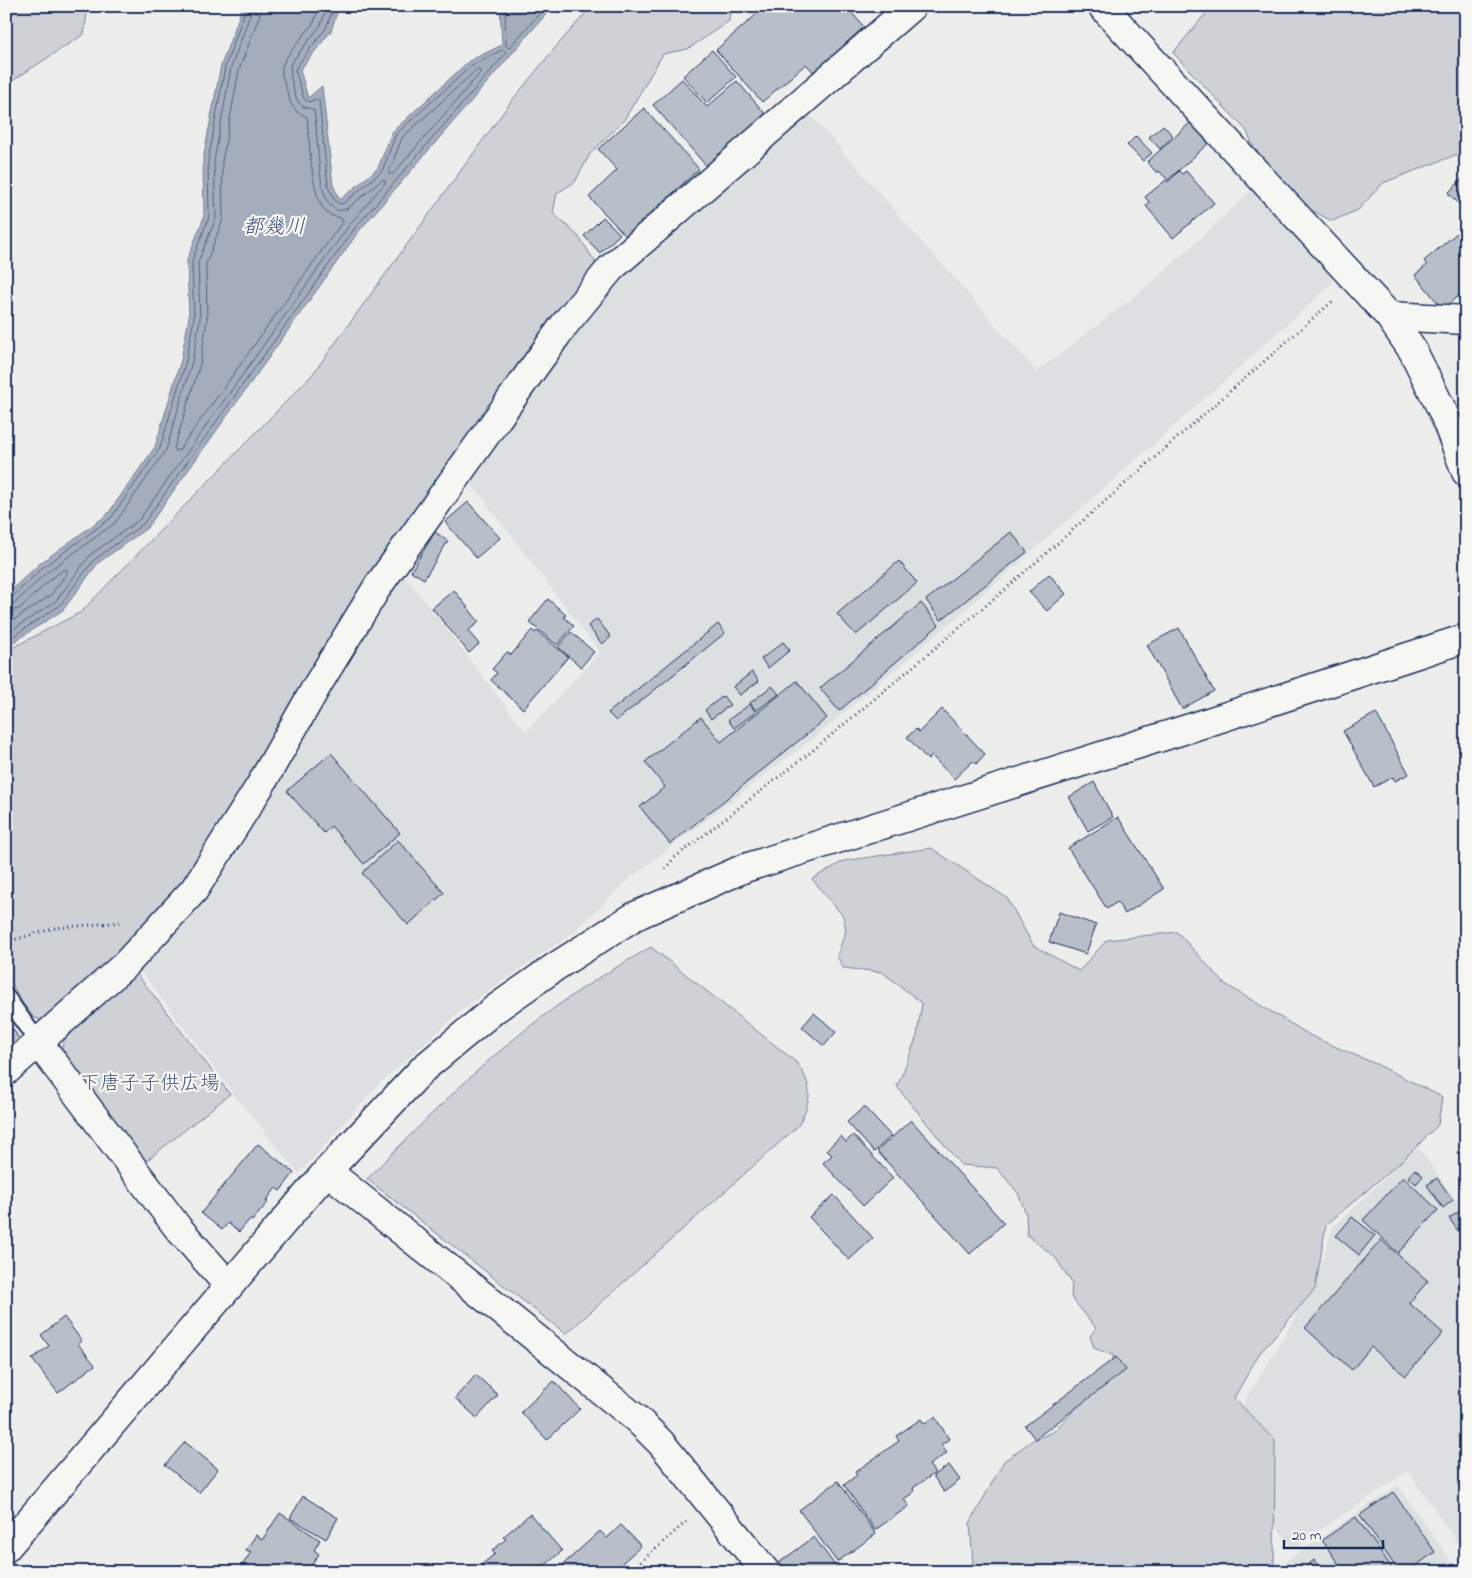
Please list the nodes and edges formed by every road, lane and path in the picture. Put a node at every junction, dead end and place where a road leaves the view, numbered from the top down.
1 (912, 6) edge
2 (1102, 6) edge
3 (1356, 281) junction
4 (1389, 316) junction
5 (1466, 320) edge
6 (1466, 472) edge
7 (1466, 638) edge
8 (662, 872) dead end
9 (160, 927) junction
10 (6, 942) edge
11 (6, 997) edge
12 (38, 1042) junction
13 (6, 1071) edge
14 (327, 1171) junction
15 (229, 1286) junction
16 (708, 1502) junction
17 (6, 1548) edge
18 (629, 1572) edge
19 (766, 1572) edge

1 - 9 street
2 - 3 street
3 - 4 street
3 - 8 path
4 - 5 street
4 - 6 street
7 - 14 street
9 - 10 path
9 - 12 street
11 - 12 lane
12 - 13 street
12 - 15 street
14 - 15 street
14 - 16 street
15 - 17 street
16 - 18 path
16 - 19 street

